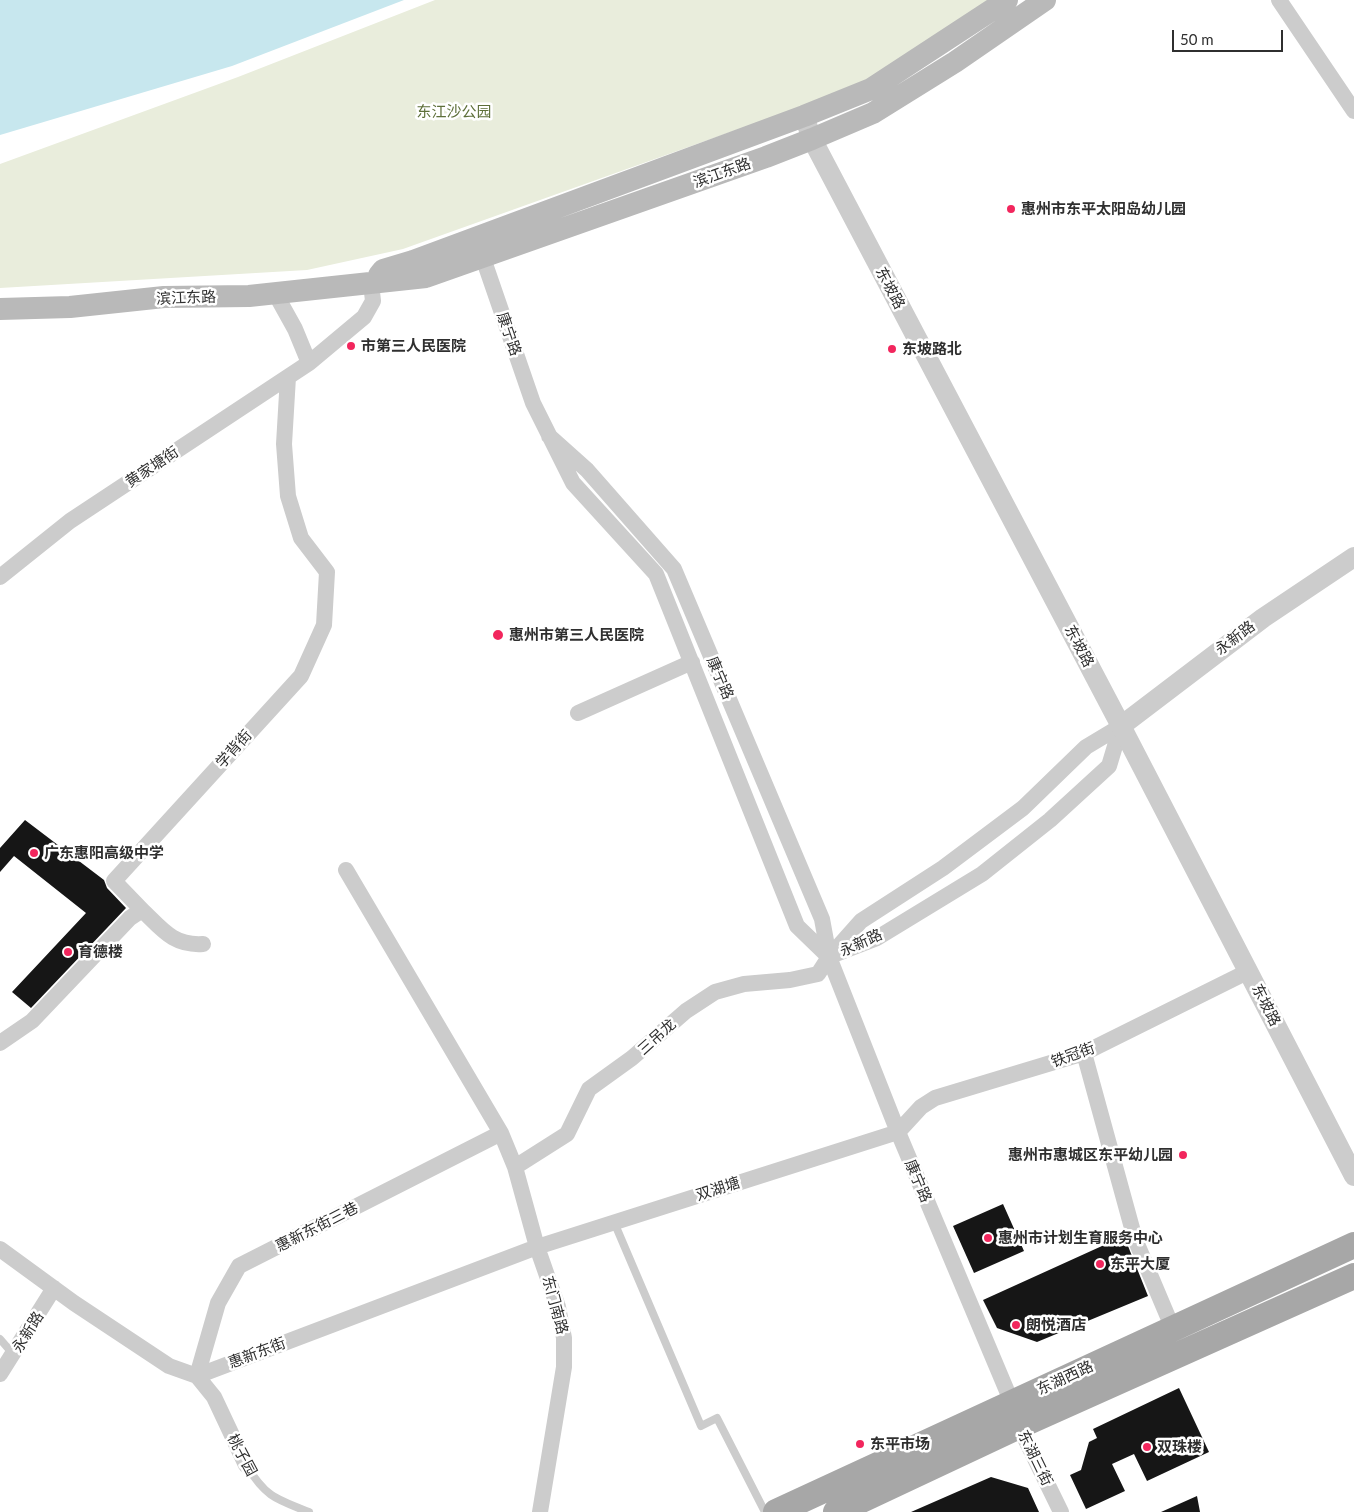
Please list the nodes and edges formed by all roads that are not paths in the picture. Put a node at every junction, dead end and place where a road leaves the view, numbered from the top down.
1 (1007, 0) edge
2 (1045, 0) edge
3 (1279, 0) edge
4 (1354, 112) edge
5 (804, 116) junction
6 (812, 140) junction
7 (483, 258) junction
8 (371, 283) junction
9 (275, 293) junction
10 (0, 309) edge
11 (308, 363) junction
12 (288, 377) junction
13 (550, 436) junction
14 (1354, 557) edge
15 (0, 576) edge
16 (692, 662) junction
17 (578, 713) dead end
18 (1121, 726) junction
19 (346, 870) dead end
20 (142, 910) junction
21 (203, 944) dead end
22 (829, 957) junction
23 (1249, 971) junction
24 (0, 1043) edge
25 (1084, 1053) junction
26 (898, 1132) junction
27 (500, 1133) junction
28 (515, 1167) junction
29 (1354, 1176) edge
30 (614, 1222) junction
31 (1354, 1245) edge
32 (537, 1247) junction
33 (0, 1249) edge
34 (1354, 1276) edge
35 (54, 1288) junction
36 (1173, 1329) junction
37 (0, 1339) edge
38 (14, 1354) junction
39 (0, 1374) edge
40 (197, 1376) junction
41 (1016, 1414) junction
42 (246, 1465) joint
43 (309, 1512) edge
44 (540, 1512) edge
45 (765, 1512) edge
46 (776, 1512) edge
47 (836, 1512) edge
48 (1061, 1512) edge

1 - 5 main road, 滨江东路
2 - 6 main road, 滨江东路
3 - 4 street
5 - 6 street, 东坡路
5 - 8 main road, 滨江东路
6 - 7 main road, 滨江东路
6 - 18 street, 东坡路
7 - 8 main road, 滨江东路
7 - 13 street, 康宁路
8 - 9 main road, 滨江东路
8 - 11 street, 黄家塘街
9 - 10 main road, 滨江东路
9 - 11 street
11 - 12 street, 黄家塘街
12 - 15 street, 黄家塘街
12 - 20 street, 学背街
13 - 16 street, 康宁路
13 - 22 street, 康宁路
14 - 18 street, 永新路
16 - 17 street
16 - 22 street, 康宁路
18 - 22 street, 永新路
18 - 22 street, 永新路
18 - 23 street, 东坡路
19 - 27 street, 东门南路
20 - 21 street
20 - 24 street
22 - 26 street, 康宁路
22 - 28 street, 三吊龙
23 - 25 street, 铁冠街
23 - 29 street, 东坡路
25 - 26 street, 铁冠街
25 - 36 street
26 - 30 street, 双湖塘
26 - 41 street, 康宁路
27 - 28 street, 东门南路
27 - 40 street, 惠新东街三巷
28 - 32 street, 东门南路
30 - 32 street, 双湖塘
30 - 45 lane
31 - 36 main road, 东湖西路
32 - 40 street, 惠新东街
32 - 44 street, 东门南路
33 - 35 street
34 - 41 main road, 东湖西路
35 - 38 street, 永新路
35 - 40 street
36 - 41 main road, 东湖西路
37 - 38 lane
38 - 39 street, 永新路
40 - 42 street, 桃子园
41 - 46 main road, 东湖西路
41 - 47 main road, 东湖西路
41 - 48 street, 东湖三街
42 - 43 lane, 桃子园

